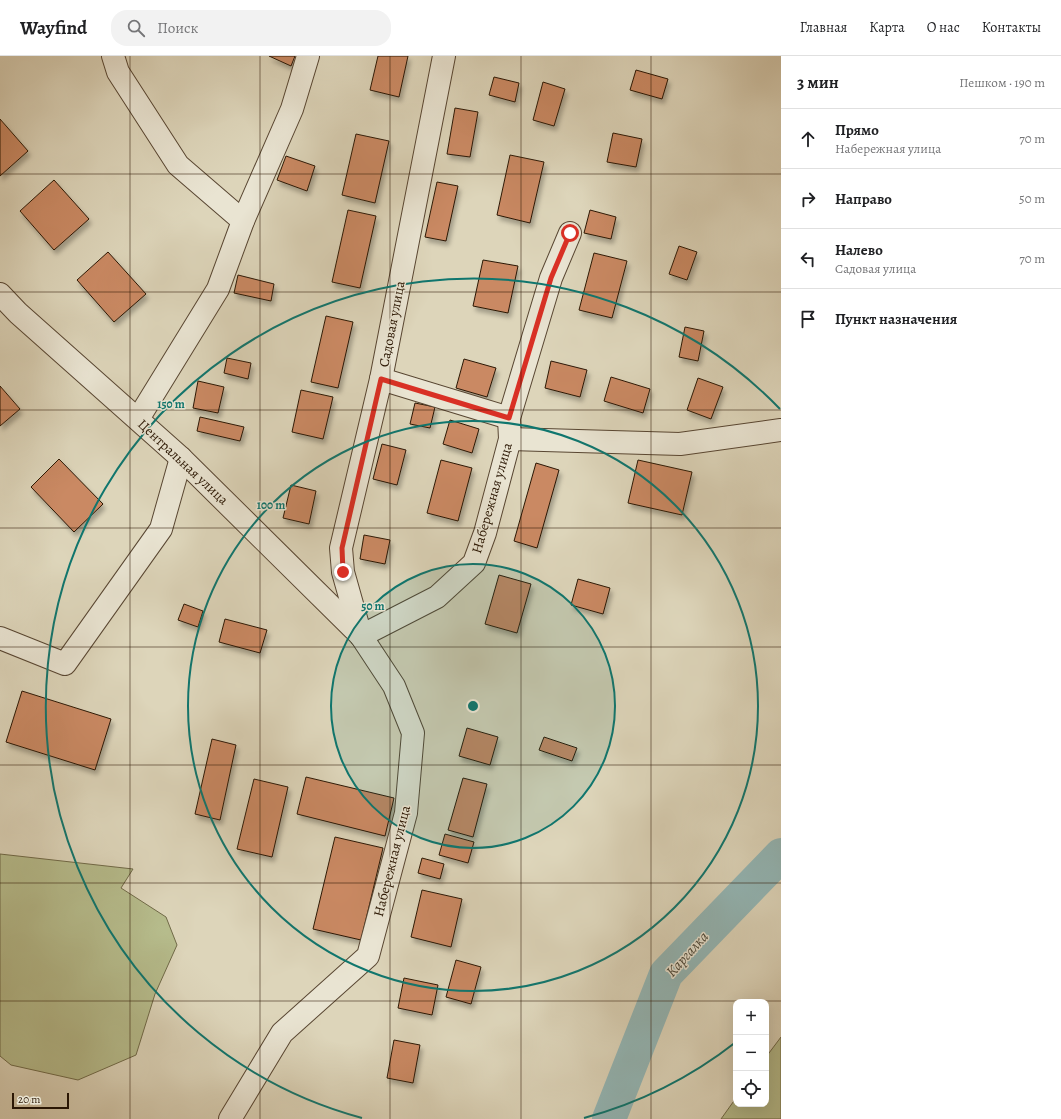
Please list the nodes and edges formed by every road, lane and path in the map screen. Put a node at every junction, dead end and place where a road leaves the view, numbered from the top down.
1 (113, 56) edge
2 (308, 56) edge
3 (444, 56) edge
4 (243, 221) junction
5 (570, 233) dead end
6 (0, 294) edge
7 (381, 379) junction
8 (138, 419) junction
9 (510, 428) junction
10 (781, 430) edge
11 (181, 458) junction
12 (361, 636) junction
13 (0, 638) edge
14 (230, 1119) edge

1 - 4 street
2 - 4 street
3 - 7 street, Садовая улица
4 - 8 street
5 - 9 street, Набережная улица
6 - 8 street, Центральная улица
7 - 9 street
7 - 12 street, Садовая улица
8 - 11 street, Центральная улица
9 - 10 street
9 - 12 street, Набережная улица
11 - 12 street, Центральная улица
11 - 13 street
12 - 14 street, Набережная улица

